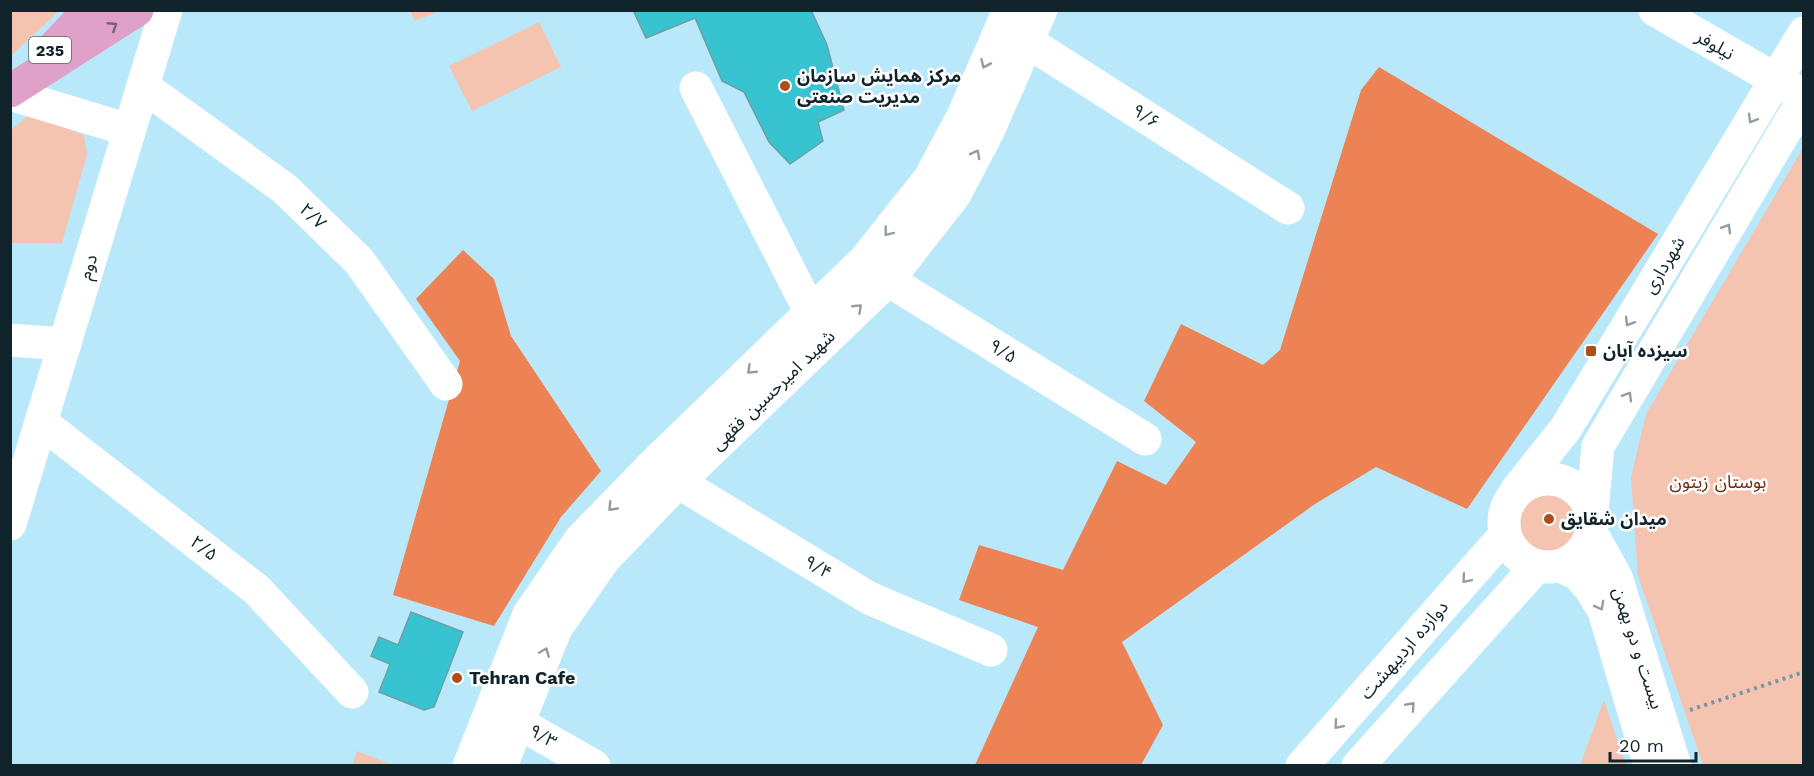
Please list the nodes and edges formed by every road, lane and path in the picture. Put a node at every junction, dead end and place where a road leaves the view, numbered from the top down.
1 (89, 10) edge
2 (137, 10) edge
3 (166, 10) edge
4 (1041, 10) edge
5 (1655, 10) edge
6 (1012, 27) edge
7 (1803, 33) edge
8 (1776, 80) junction
9 (143, 86) junction
10 (696, 88) dead end
11 (10, 92) edge
12 (1803, 98) edge
13 (129, 130) junction
14 (1288, 208) dead end
15 (877, 270) junction
16 (811, 313) junction
17 (10, 340) edge
18 (65, 344) junction
19 (446, 384) dead end
20 (41, 422) junction
21 (1144, 439) dead end
22 (667, 472) junction
23 (1516, 491) junction
24 (1592, 523) junction
25 (10, 524) edge
26 (1505, 535) junction
27 (1549, 566) junction
28 (991, 650) dead end
29 (1803, 672) edge
30 (352, 692) dead end
31 (504, 716) junction
32 (1661, 720) junction
33 (469, 765) edge
34 (501, 765) edge
35 (594, 765) edge
36 (1302, 765) edge
37 (1358, 765) edge
38 (1650, 765) edge
39 (1675, 765) edge

1 - 11 main road, 235
11 -> 2 main road
3 - 9 street, دوم
4 - 6 street, شهید امیرحسین فقهی
5 - 8 street, نیلوفر
6 - 14 street, ۹/۶
6 - 15 street, شهید امیرحسین فقهی
7 - 8 street, شهرداری
8 - 12 street, نیلوفر
8 -> 23 street, شهرداری
9 - 13 street, دوم
9 - 19 street, ۲/۷
10 - 16 street
11 - 13 street
24 -> 12 street, شهرداری
13 - 18 street, دوم
15 - 16 street, شهید امیرحسین فقهی
15 - 21 street, ۹/۵
22 -> 15 street, شهید امیرحسین فقهی
16 -> 22 street, شهید امیرحسین فقهی
17 - 18 street
18 - 20 street, دوم
20 - 25 street, دوم
20 - 30 street, ۲/۵
22 - 28 street, ۹/۴
22 - 31 street, شهید امیرحسین فقهی
23 - 24 street
23 - 26 street
24 - 27 street
24 - 32 street, بیست و دو بهمن
26 - 27 street
26 -> 36 street, دوازده اردیبهشت
37 -> 27 street
27 -> 38 street, بیست و دو بهمن
29 - 32 path
31 - 33 street, شهید امیرحسین فقهی
31 - 34 street, شهید امیرحسین فقهی
31 - 35 street, ۹/۳
32 - 39 street, بیست و دو بهمن

